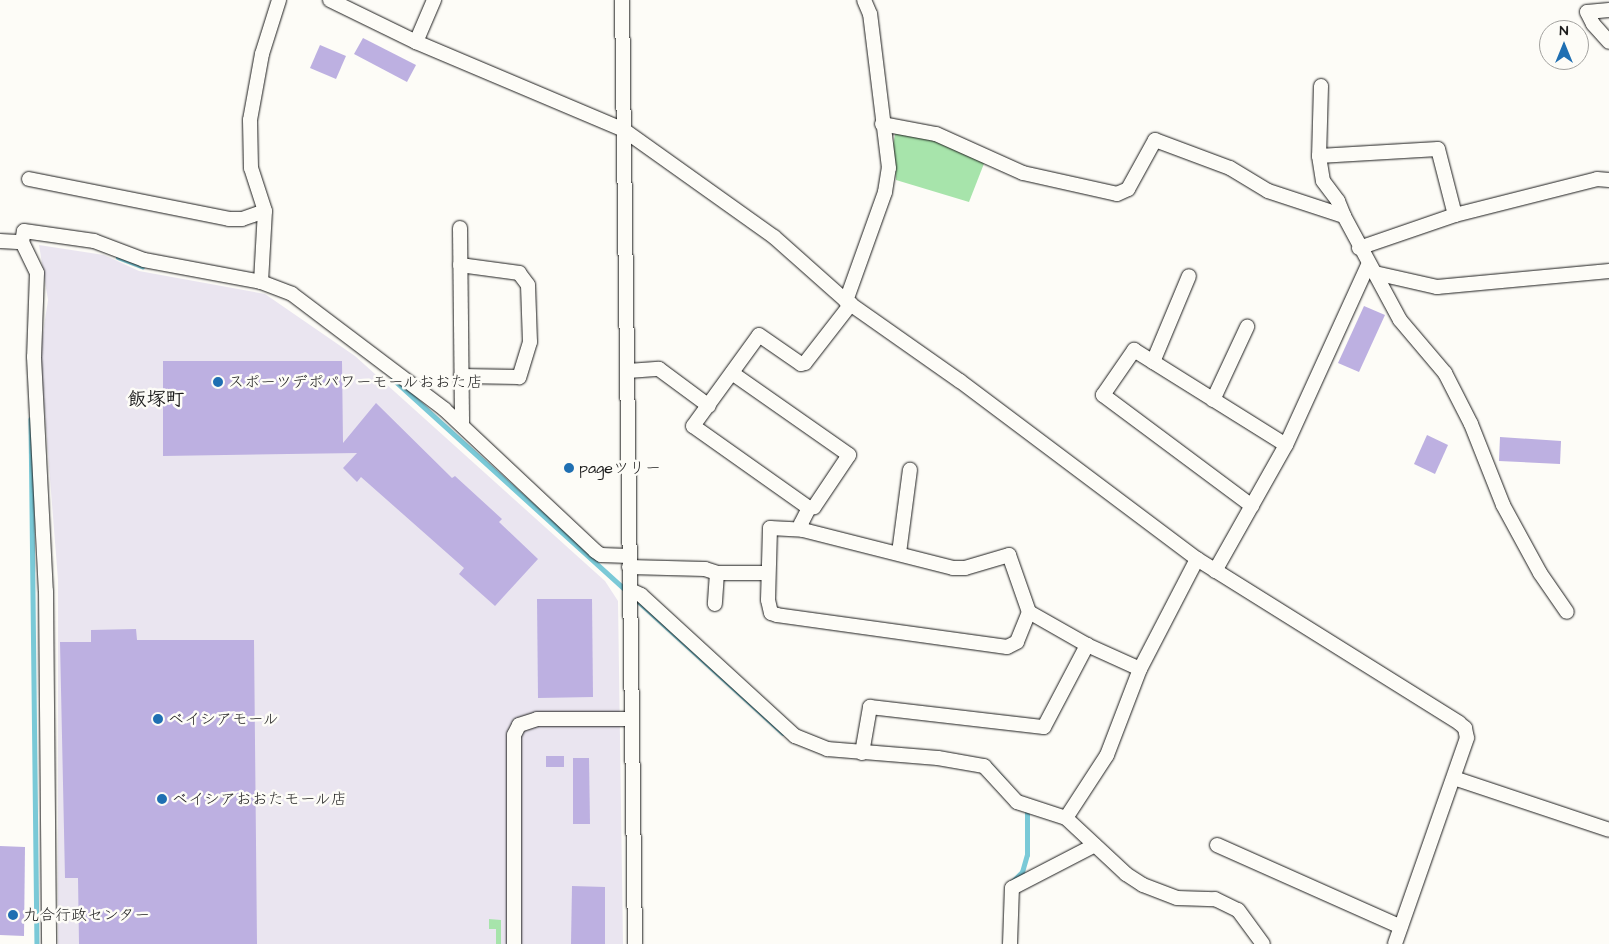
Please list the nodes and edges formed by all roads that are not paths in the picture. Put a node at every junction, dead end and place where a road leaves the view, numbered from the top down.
1 (279, 0) edge
2 (330, 0) edge
3 (434, 0) edge
4 (622, 0) edge
5 (864, 0) edge
6 (1609, 10) edge
7 (416, 42) junction
8 (1609, 42) edge
9 (1321, 86) dead end
10 (882, 124) junction
11 (624, 130) junction
12 (1319, 156) junction
13 (29, 179) dead end
14 (1609, 180) edge
15 (265, 210) junction
16 (1455, 215) junction
17 (1344, 216) junction
18 (460, 228) dead end
19 (23, 239) junction
20 (0, 240) edge
21 (1359, 248) junction
22 (460, 265) junction
23 (1371, 269) junction
24 (1609, 271) edge
25 (1189, 276) dead end
26 (261, 282) junction
27 (849, 302) junction
28 (1247, 327) dead end
29 (1152, 362) junction
30 (628, 371) junction
31 (732, 373) junction
32 (461, 376) junction
33 (1213, 400) junction
34 (709, 406) junction
35 (462, 425) junction
36 (1286, 445) junction
37 (910, 470) dead end
38 (1252, 506) junction
39 (809, 508) junction
40 (803, 530) junction
41 (899, 553) junction
42 (1197, 559) junction
43 (629, 562) junction
44 (1215, 571) junction
45 (717, 573) junction
46 (768, 573) junction
47 (630, 590) junction
48 (715, 604) dead end
49 (1029, 612) junction
50 (1567, 612) dead end
51 (1087, 645) junction
52 (1140, 669) junction
53 (631, 719) junction
54 (862, 753) junction
55 (1454, 778) junction
56 (1066, 818) junction
57 (1609, 830) edge
58 (1217, 845) dead end
59 (1095, 846) junction
60 (1400, 927) junction
61 (49, 944) edge
62 (514, 944) edge
63 (636, 944) edge
64 (1010, 944) edge
65 (1263, 944) edge
66 (1395, 944) edge

1 - 15 street
2 - 7 street
3 - 7 street
4 - 11 street
5 - 10 street
6 - 8 street
7 - 11 street
9 - 12 street
10 - 17 street
10 - 27 street
11 - 27 street
11 - 30 street
12 - 16 street
12 - 17 street
13 - 15 street
14 - 16 street
15 - 26 street
16 - 21 street
17 - 21 street
18 - 22 street
19 - 20 street
19 - 26 street
19 - 61 street
21 - 23 street
22 - 32 street
22 - 32 street
23 - 24 street
23 - 36 street
23 - 50 street
25 - 29 street
26 - 35 street
27 - 31 street
27 - 42 street
28 - 33 street
29 - 33 street
29 - 38 street
30 - 34 street
30 - 43 street
31 - 34 street
31 - 39 street
32 - 35 street
33 - 36 street
34 - 39 street
35 - 43 street
36 - 38 street
37 - 41 street
38 - 44 street
39 - 40 street
40 - 41 street
40 - 46 street
41 - 49 street
42 - 44 street
42 - 52 street
43 - 45 street
43 - 47 street
44 - 55 street
45 - 46 street
45 - 48 street
46 - 49 street
47 - 53 street
47 - 54 street
49 - 51 street
51 - 52 street
51 - 54 street
52 - 56 street
53 - 62 street
53 - 63 street
54 - 56 street
55 - 57 street
55 - 60 street
56 - 59 street
58 - 60 street
59 - 64 street
59 - 65 street
60 - 66 street

